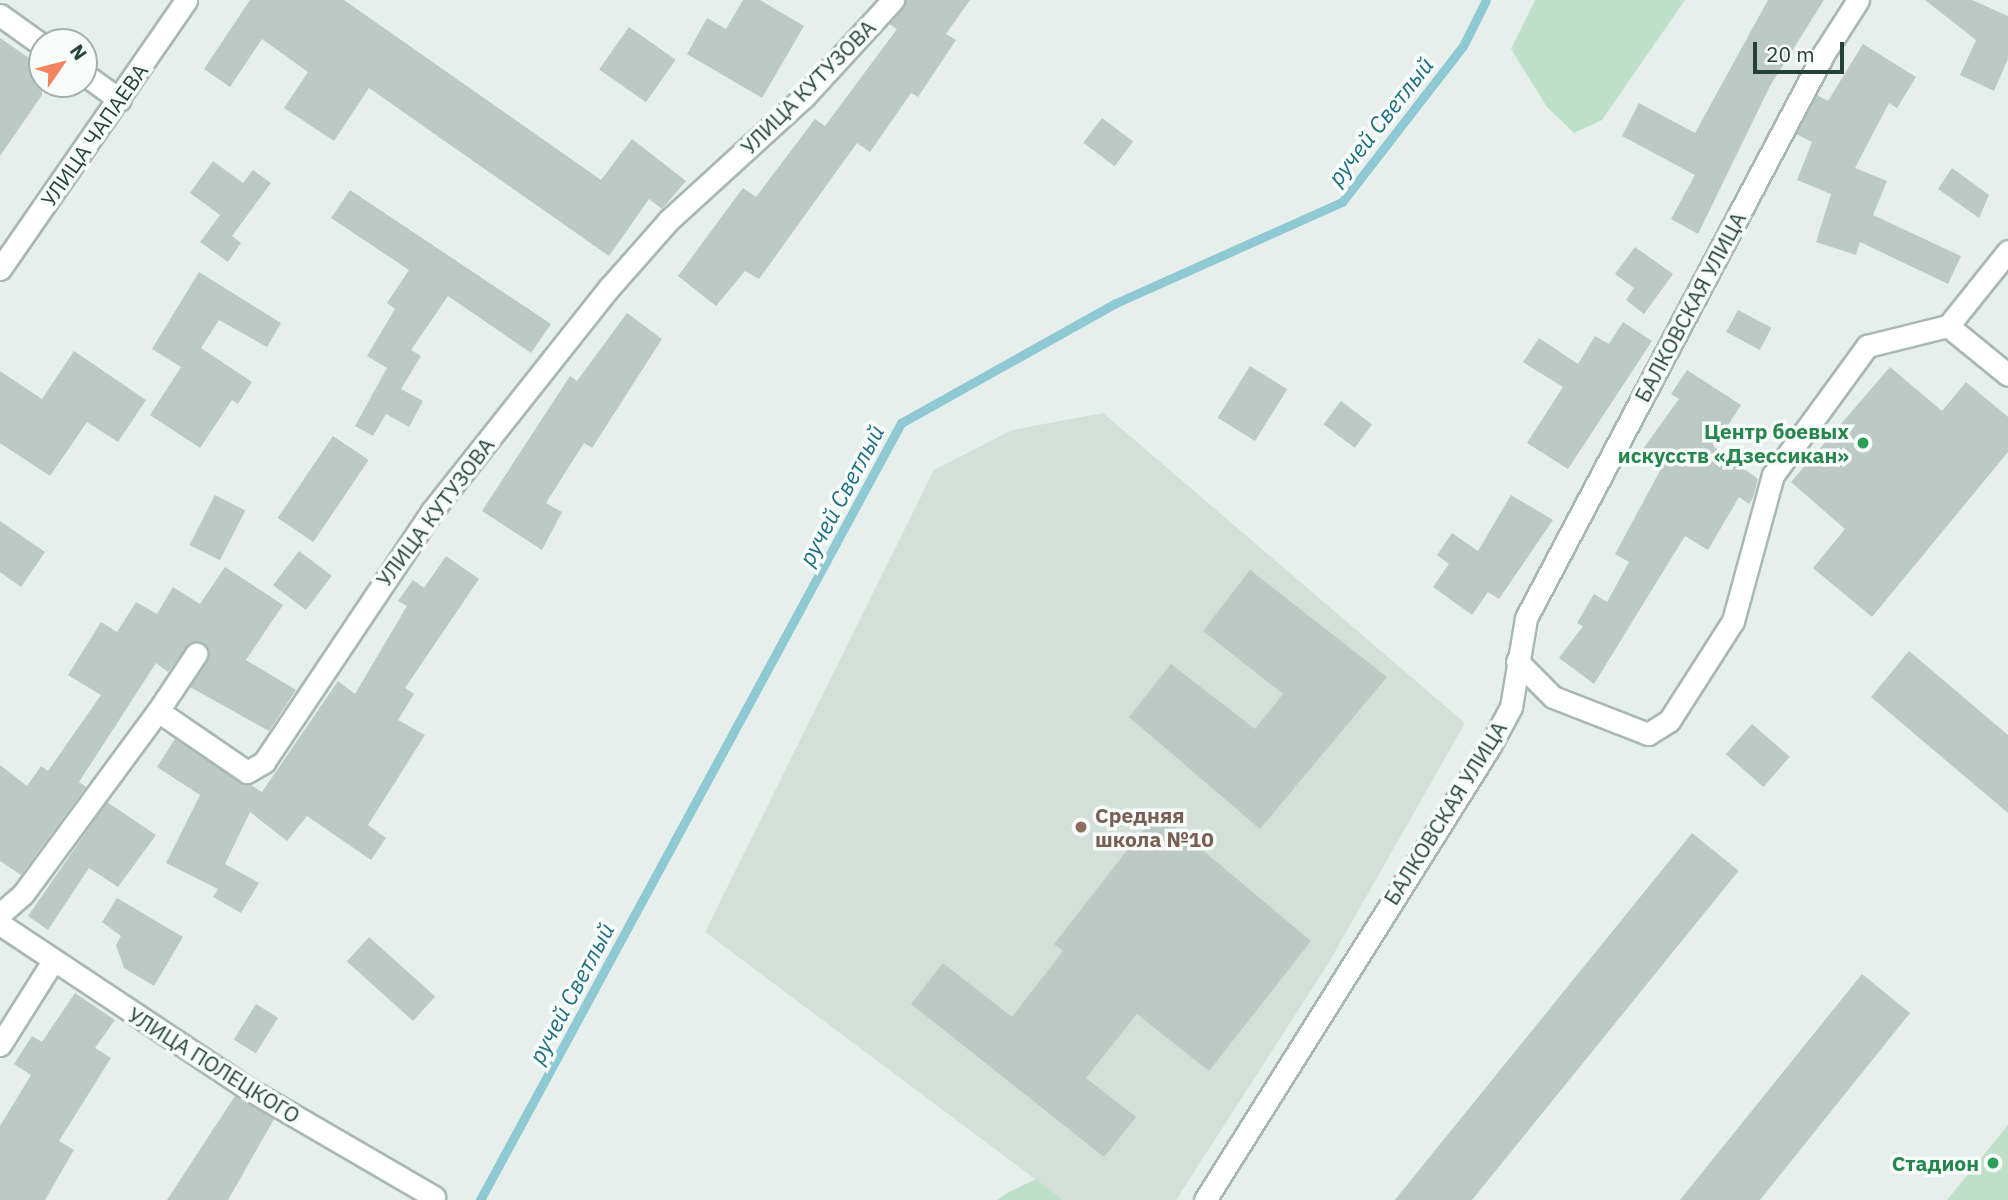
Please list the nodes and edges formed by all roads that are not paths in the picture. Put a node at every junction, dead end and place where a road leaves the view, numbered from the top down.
1 (186, 0) edge
2 (892, 0) edge
3 (1858, 0) edge
4 (0, 15) edge
5 (28, 34) edge
6 (98, 84) edge
7 (120, 100) junction
8 (2008, 251) edge
9 (0, 269) edge
10 (1948, 326) junction
11 (2008, 375) edge
12 (196, 654) dead end
13 (1517, 661) junction
14 (159, 711) junction
15 (0, 914) edge
16 (0, 924) edge
17 (53, 961) junction
18 (0, 1045) edge
19 (434, 1197) dead end
20 (1205, 1200) edge

1 - 7 street, УЛИЦА ЧАПАЕВА
2 - 14 street, УЛИЦА КУТУЗОВА
3 - 13 street, БАЛКОВСКАЯ УЛИЦА
4 - 5 street
6 - 7 street
7 - 9 street, УЛИЦА ЧАПАЕВА
8 - 10 street
10 - 11 street
10 - 13 street
12 - 14 street
13 - 20 street, БАЛКОВСКАЯ УЛИЦА
14 - 15 street
16 - 17 street, УЛИЦА ПОЛЕЦКОГО
17 - 18 street
17 - 19 street, УЛИЦА ПОЛЕЦКОГО

